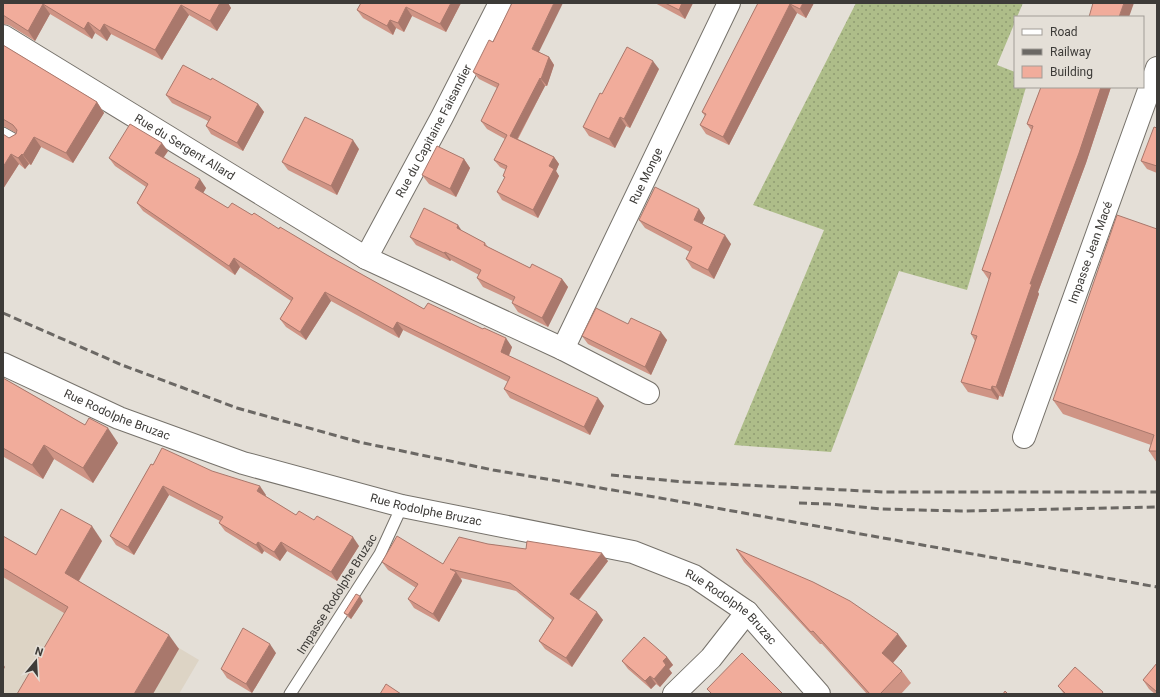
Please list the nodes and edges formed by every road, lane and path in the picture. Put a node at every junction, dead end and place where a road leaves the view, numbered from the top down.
1 (500, 3) edge
2 (730, 3) edge
3 (3, 36) edge
4 (1157, 68) edge
5 (3, 133) edge
6 (17, 141) edge
7 (366, 258) junction
8 (564, 349) junction
9 (3, 364) edge
10 (648, 393) dead end
11 (1024, 437) dead end
12 (402, 506) junction
13 (747, 612) junction
14 (290, 694) edge
15 (674, 694) edge
16 (819, 694) edge

1 - 7 street, Rue du Capitaine Faisandier
2 - 8 street, Rue Monge
3 - 7 street, Rue du Sergent Allard
4 - 11 street, Impasse Jean Macé
5 - 6 lane
7 - 8 street, Rue du Sergent Allard
8 - 10 street, Rue du Sergent Allard
9 - 12 street, Rue Rodolphe Bruzac
12 - 13 street, Rue Rodolphe Bruzac
12 - 14 lane, Impasse Rodolphe Bruzac
13 - 15 street
13 - 16 street, Rue Rodolphe Bruzac

